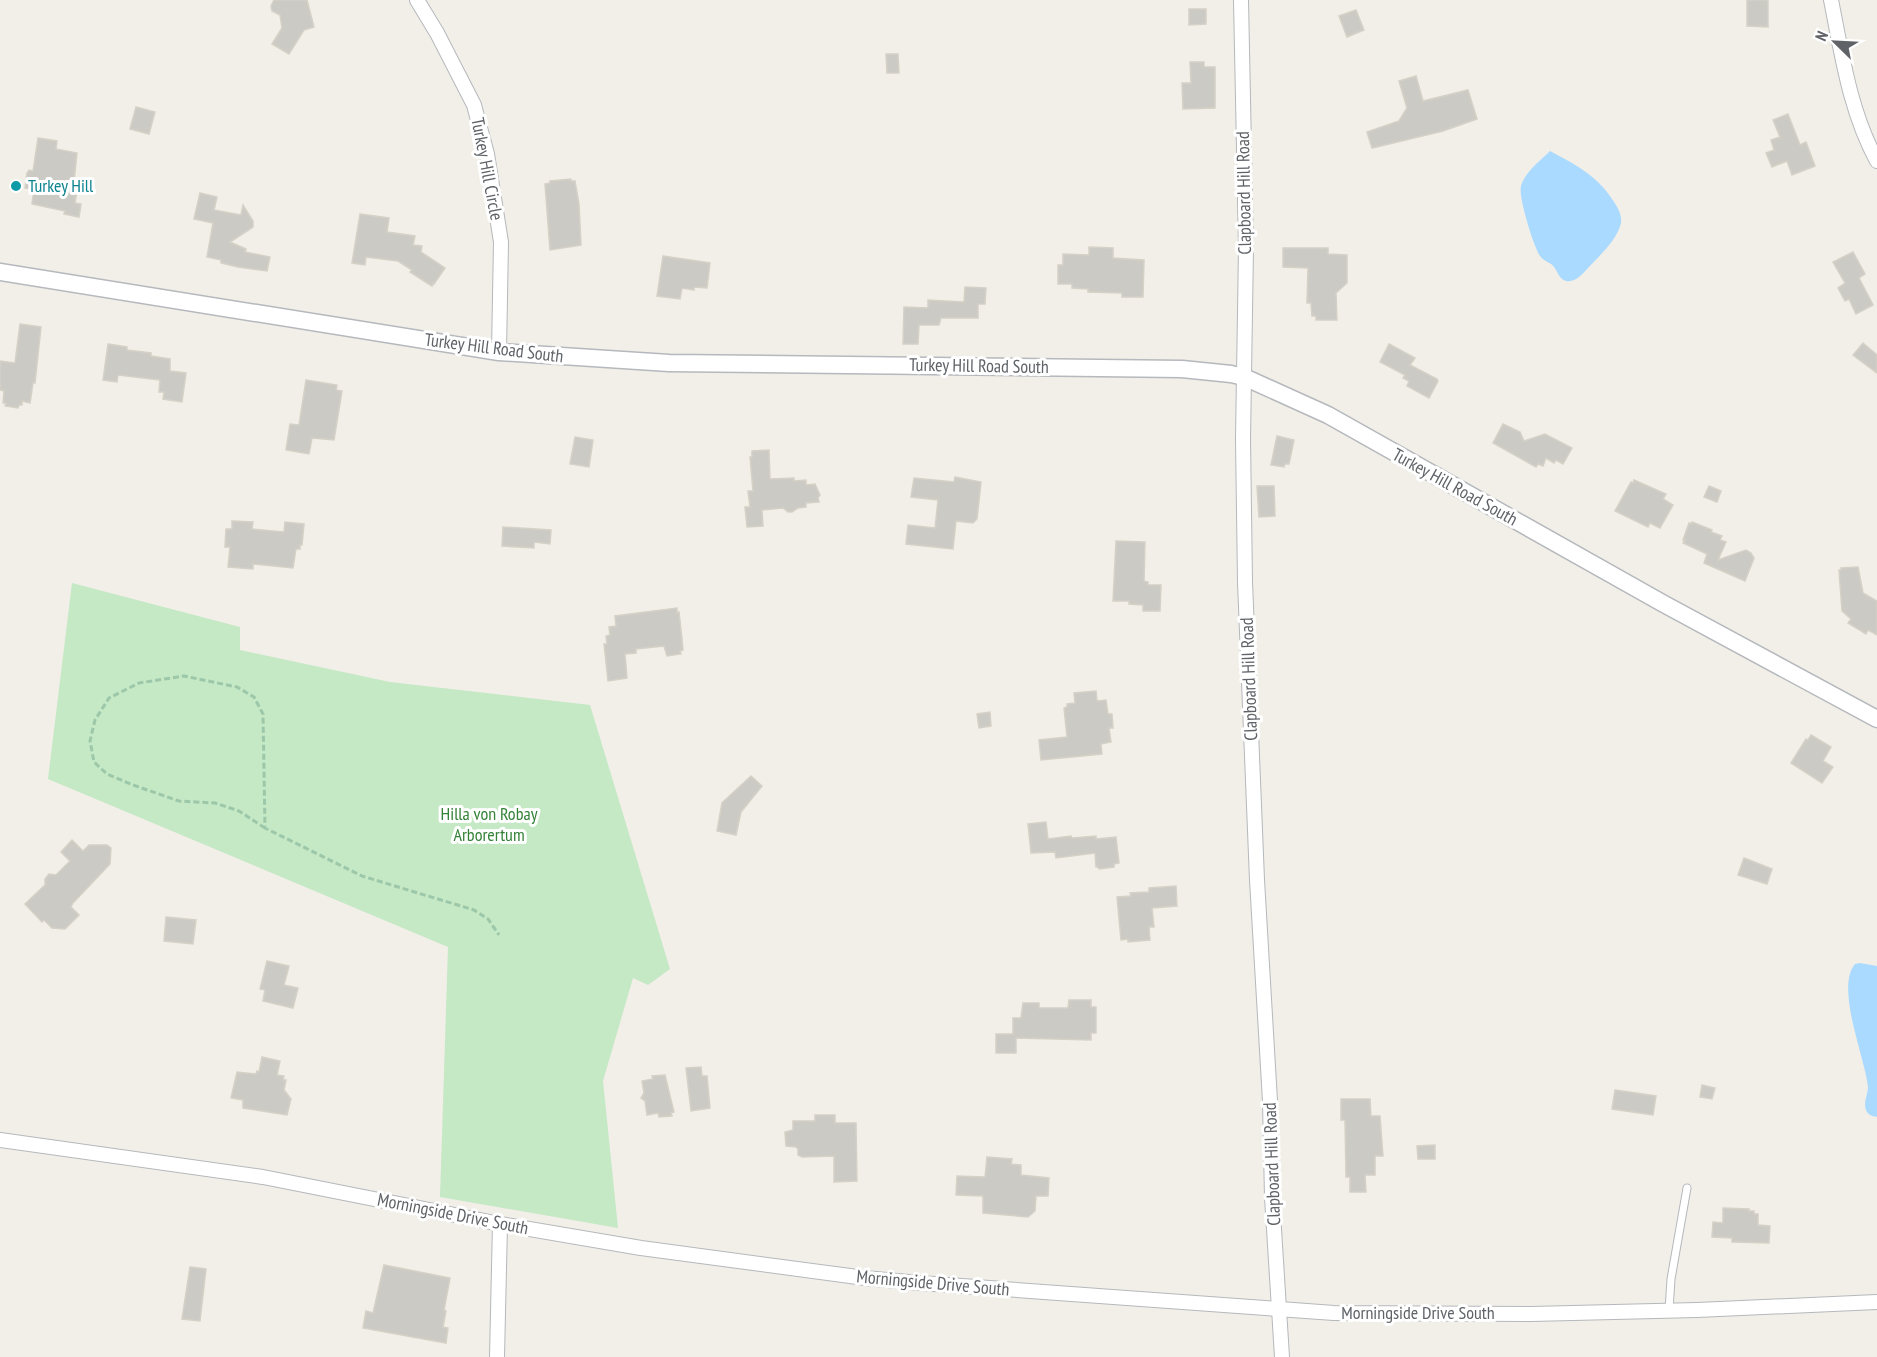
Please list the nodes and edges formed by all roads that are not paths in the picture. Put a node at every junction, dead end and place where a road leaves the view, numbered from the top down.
1 (417, 0) edge
2 (1241, 0) edge
3 (1831, 0) edge
4 (1877, 161) edge
5 (0, 272) edge
6 (498, 352) junction
7 (1244, 377) junction
8 (1877, 719) edge
9 (0, 1140) edge
10 (1687, 1188) dead end
11 (500, 1224) junction
12 (1877, 1302) edge
13 (1280, 1310) junction
14 (1669, 1310) junction
15 (497, 1357) edge
16 (1282, 1357) edge

1 - 6 street, Turkey Hill Circle
2 - 7 street, Clapboard Hill Road
3 - 4 street
5 - 6 street, Turkey Hill Road South
6 - 7 street, Turkey Hill Road South
7 - 8 street, Turkey Hill Road South
7 - 13 street, Clapboard Hill Road
9 - 11 street, Morningside Drive South
10 - 14 lane
11 - 13 street, Morningside Drive South
11 - 15 street
12 - 14 street, Morningside Drive South
13 - 14 street, Morningside Drive South
13 - 16 street, Clapboard Hill Road

